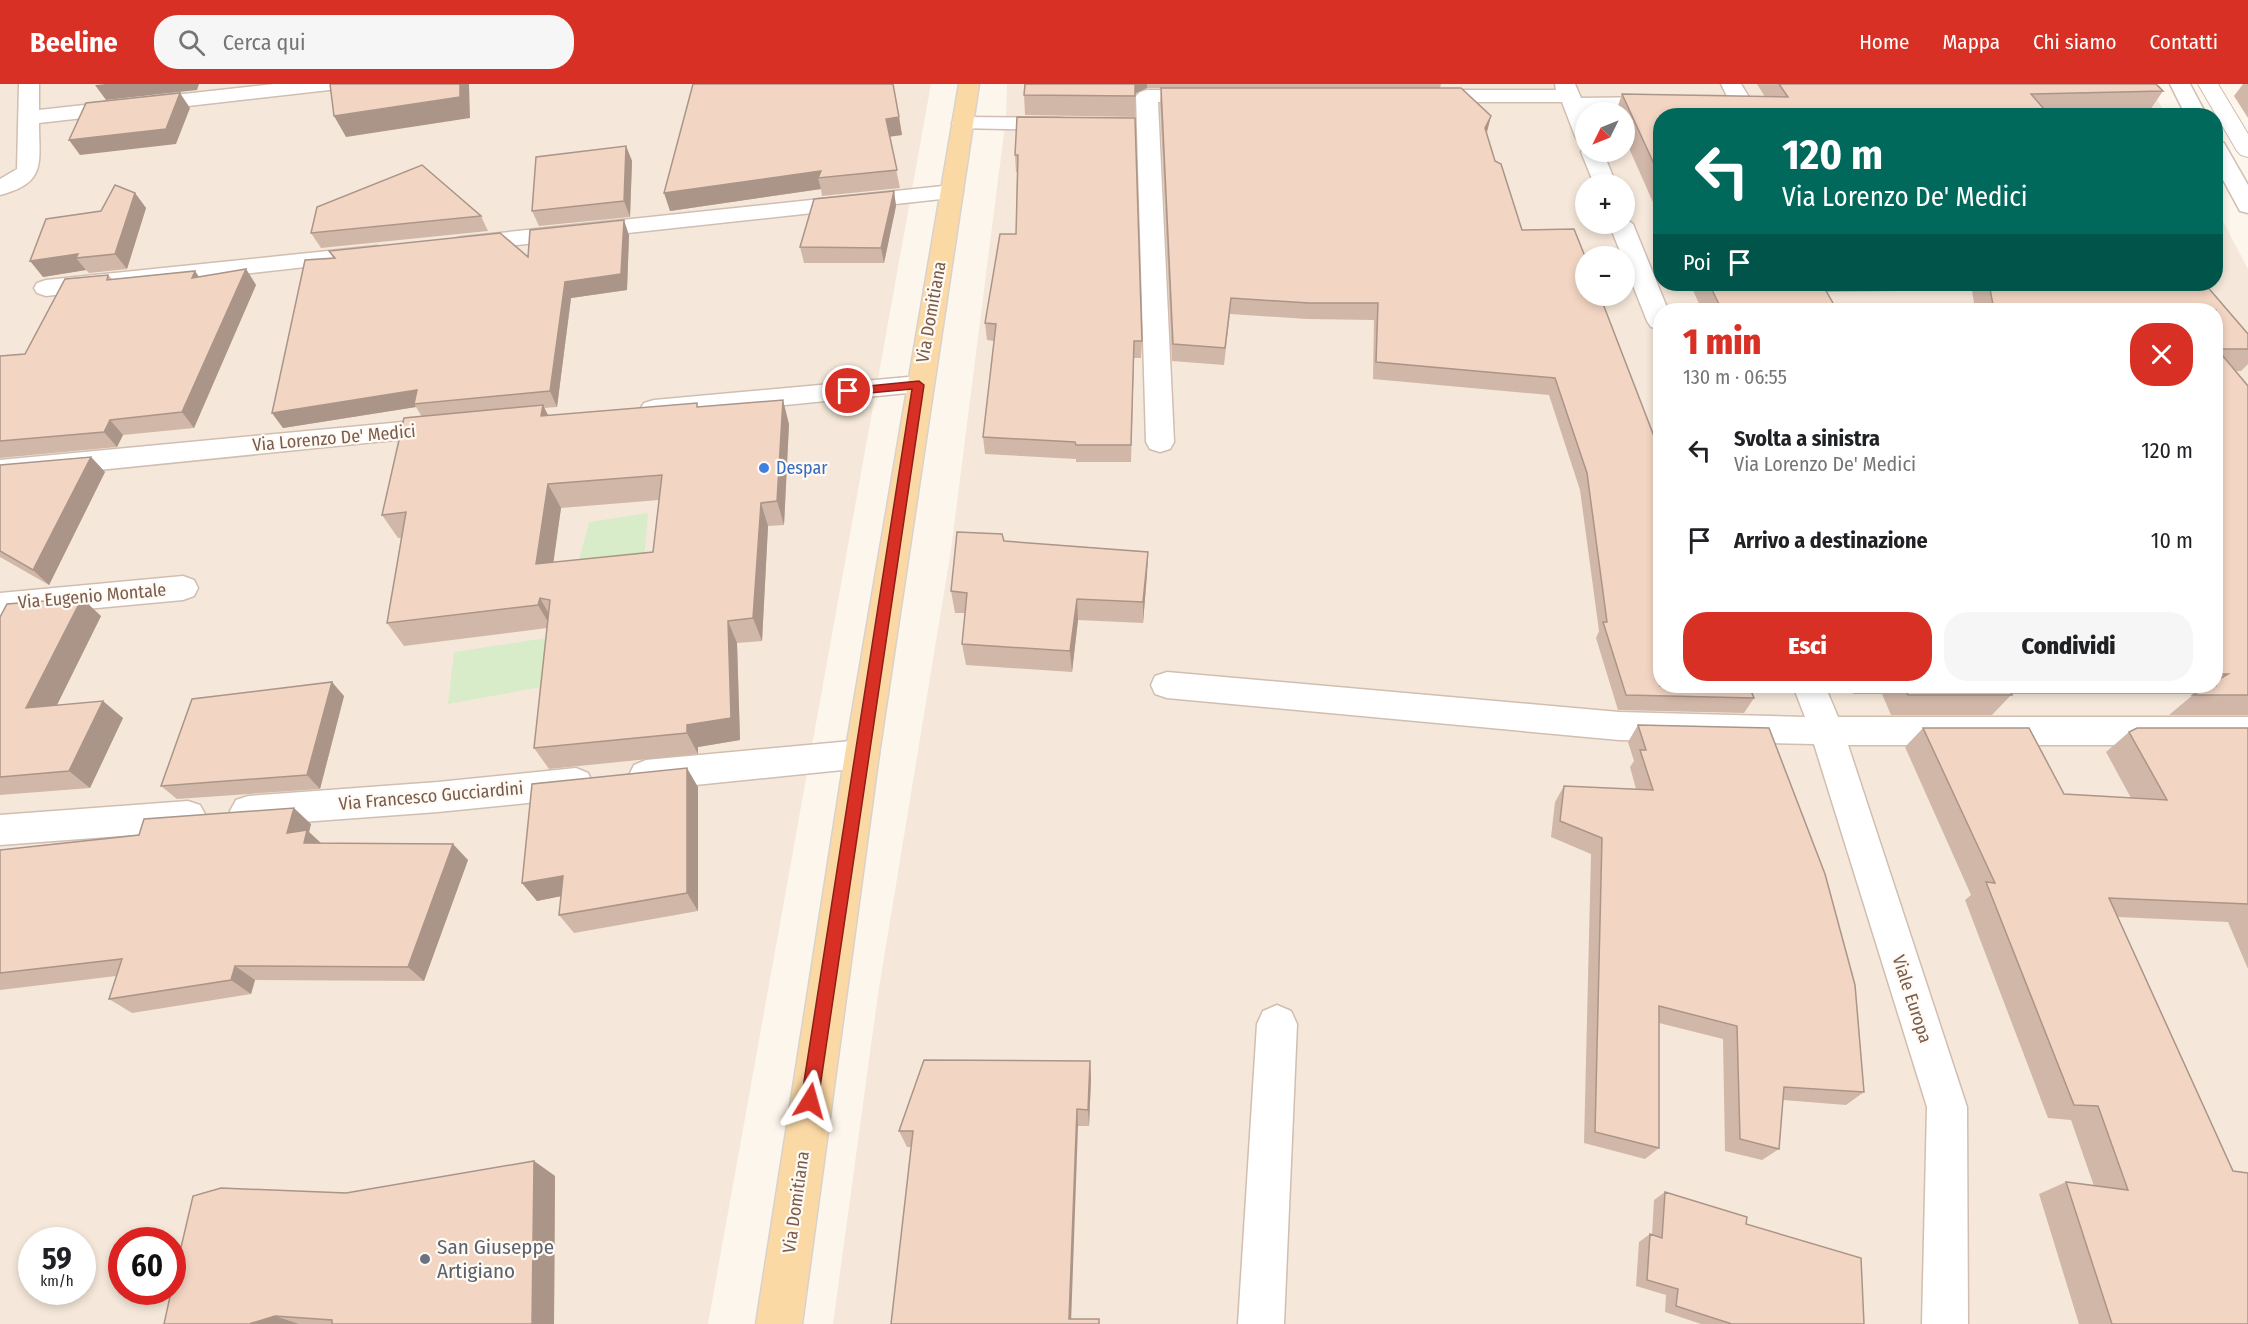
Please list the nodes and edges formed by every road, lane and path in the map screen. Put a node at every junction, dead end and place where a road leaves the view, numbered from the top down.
1 (29, 84) edge
2 (329, 84) edge
3 (969, 84) edge
4 (1731, 84) edge
5 (2180, 84) edge
6 (2208, 84) edge
7 (1174, 90) edge
8 (1569, 95) edge
9 (1222, 96) edge
10 (1402, 96) edge
11 (2193, 108) edge
12 (2222, 108) edge
13 (1575, 109) edge
14 (2223, 109) edge
15 (29, 118) junction
16 (963, 123) junction
17 (1079, 125) edge
18 (1125, 125) edge
19 (1148, 126) junction
20 (2248, 151) edge
21 (2223, 161) edge
22 (0, 188) edge
23 (952, 192) junction
24 (2248, 206) edge
25 (1625, 234) edge
26 (439, 246) edge
27 (404, 250) edge
28 (46, 288) dead end
29 (1653, 304) edge
30 (919, 385) junction
31 (625, 411) edge
32 (472, 425) edge
33 (1160, 442) dead end
34 (0, 470) edge
35 (183, 588) dead end
36 (0, 605) edge
37 (1167, 685) dead end
38 (1812, 693) edge
39 (1827, 731) junction
40 (2248, 731) edge
41 (862, 754) junction
42 (0, 830) edge
43 (1277, 1024) dead end
44 (779, 1324) edge
45 (1261, 1324) edge
46 (1944, 1324) edge

1 - 15 street
2 - 15 street
3 - 16 main road, Via Domitiana
4 - 8 street
5 - 11 street
6 - 12 street
7 - 9 street
7 - 19 street
8 - 10 street
8 - 13 street
14 - 20 street
15 - 22 street
16 - 17 street
16 - 23 main road, Via Domitiana
18 - 19 street
19 - 33 street
21 - 24 street
23 - 26 street
23 - 30 main road, Via Domitiana
25 - 29 street
27 - 28 street
30 - 31 street
30 - 41 main road, Via Domitiana
32 - 34 street, Via Lorenzo De' Medici
35 - 36 street, Via Eugenio Montale
37 - 39 street
38 - 39 street, Viale Europa
39 - 40 street
39 - 46 street, Viale Europa
41 - 42 street, Via Francesco Gucciardini
41 - 44 main road, Via Domitiana
43 - 45 street

